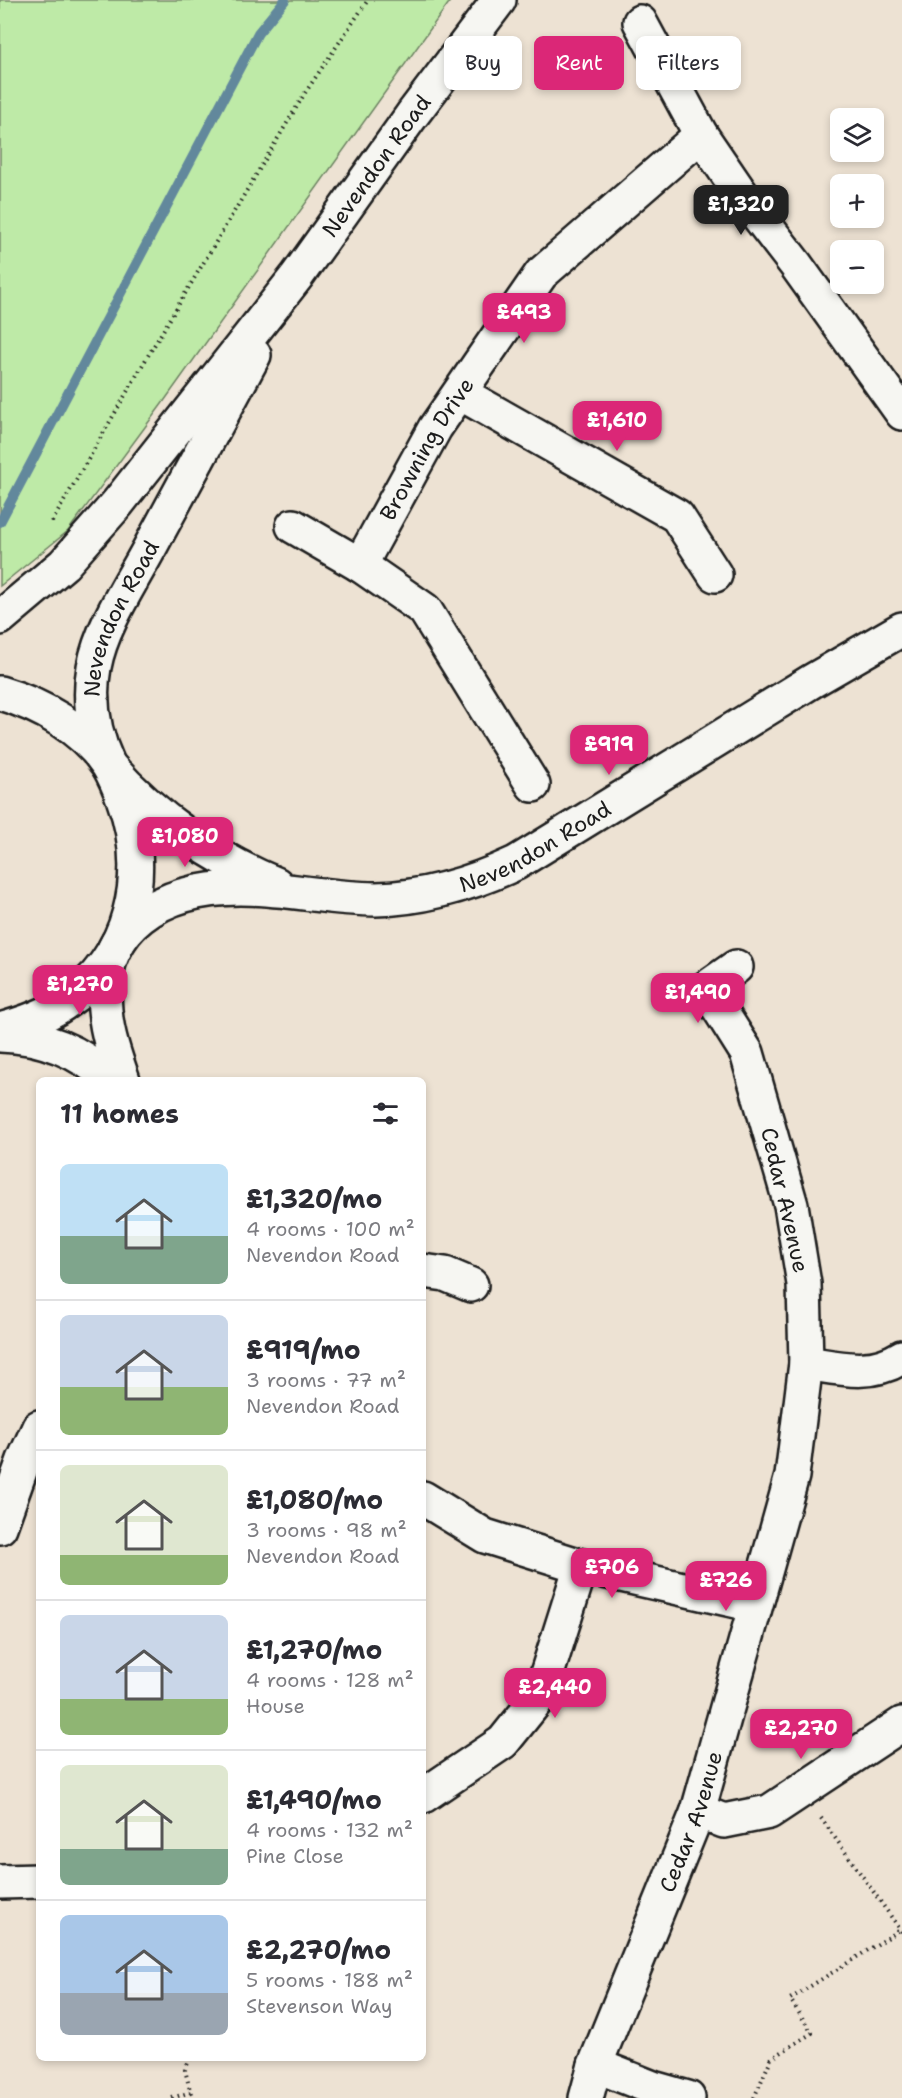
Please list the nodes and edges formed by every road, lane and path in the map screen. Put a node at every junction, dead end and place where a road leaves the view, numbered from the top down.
1 (368, 0) edge
2 (499, 0) edge
3 (640, 22) dead end
4 (701, 135) junction
5 (297, 276) junction
6 (460, 393) junction
7 (902, 413) edge
8 (60, 510) dead end
9 (293, 526) dead end
10 (360, 565) junction
11 (715, 575) dead end
12 (0, 618) edge
13 (902, 629) edge
14 (0, 693) edge
15 (108, 764) junction
16 (533, 786) dead end
17 (299, 892) junction
18 (113, 949) junction
19 (736, 967) dead end
20 (0, 1032) edge
21 (108, 1077) edge
22 (122, 1077) edge
23 (426, 1271) edge
24 (471, 1285) dead end
25 (902, 1357) edge
26 (806, 1363) junction
27 (36, 1434) edge
28 (426, 1500) edge
29 (0, 1527) edge
30 (581, 1566) junction
31 (754, 1605) junction
32 (902, 1724) edge
33 (802, 1791) junction
34 (426, 1794) edge
35 (698, 1810) junction
36 (36, 1881) edge
37 (0, 1882) edge
38 (901, 1931) edge
39 (189, 2061) edge
40 (595, 2065) junction
41 (191, 2092) junction
42 (172, 2098) edge
43 (192, 2098) edge
44 (586, 2098) edge
45 (688, 2098) edge
46 (754, 2098) edge

1 - 8 path
2 - 5 street, Nevendon Road
3 - 4 street
4 - 6 street, Browning Drive
4 - 7 street
5 - 12 street, Nevendon Road
5 - 15 street, Nevendon Road
6 - 10 street, Browning Drive
6 - 11 street
9 - 10 street
10 - 16 street
13 - 17 street, Nevendon Road
14 - 15 street
15 - 17 street, Nevendon Road
15 - 18 street
17 - 18 street, Nevendon Road
18 - 20 street
18 - 22 street
19 - 26 street, Cedar Avenue
20 - 21 street
23 - 24 street
25 - 26 street
26 - 31 street, Cedar Avenue
27 - 29 street
28 - 30 street
30 - 31 street
30 - 34 street
31 - 35 street, Cedar Avenue
32 - 33 street
33 - 35 street
33 - 38 path
35 - 40 street, Cedar Avenue
36 - 37 street
38 - 46 path
39 - 41 path
40 - 44 street, Cedar Avenue
40 - 45 street
41 - 42 path
41 - 43 path

